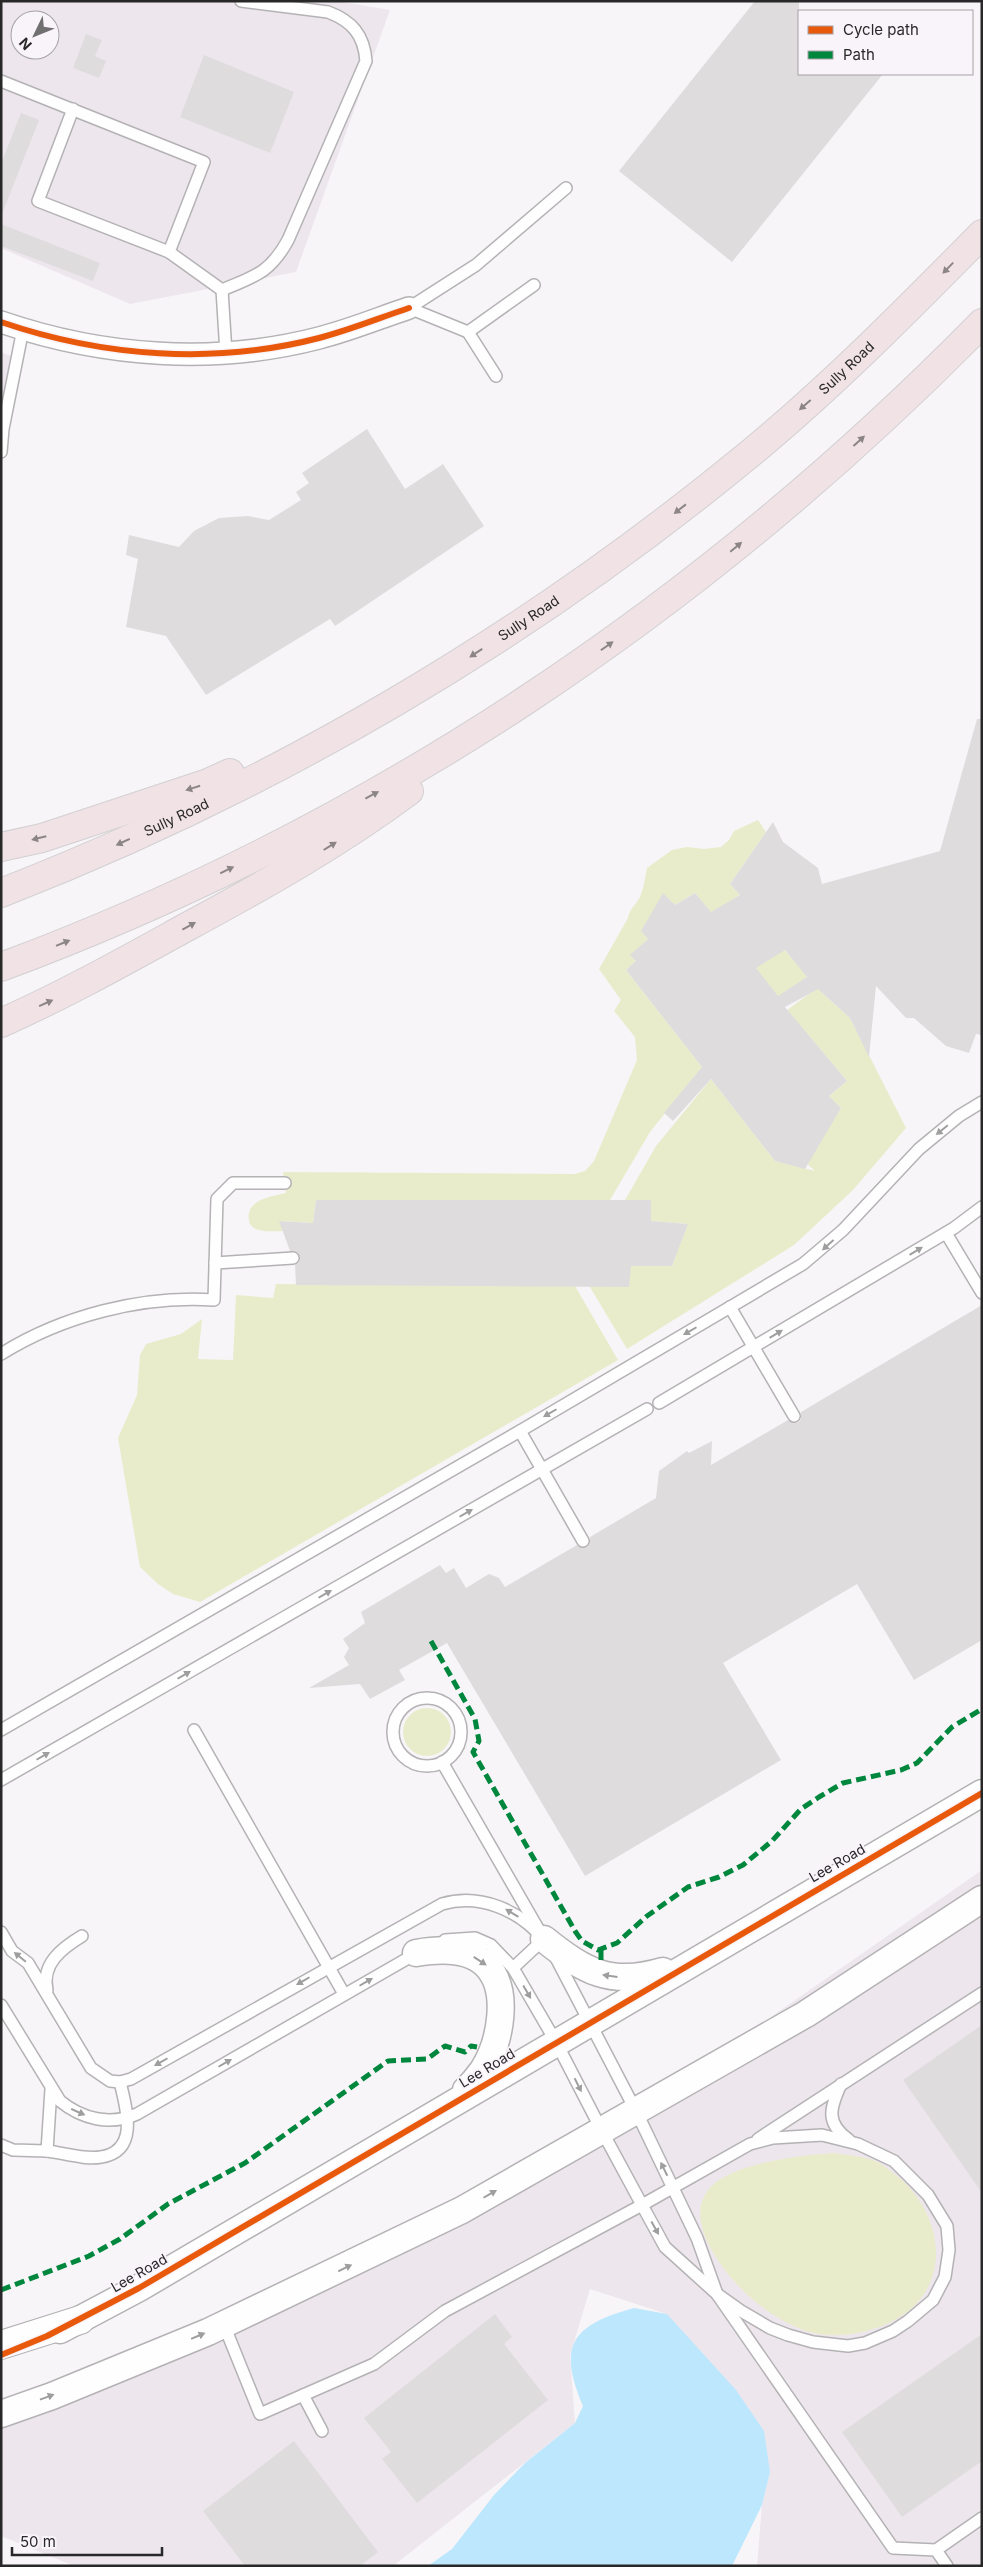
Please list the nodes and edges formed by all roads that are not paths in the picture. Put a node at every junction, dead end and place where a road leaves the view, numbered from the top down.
1 (241, 1) edge
2 (1, 81) edge
3 (73, 110) junction
4 (566, 188) dead end
5 (982, 234) edge
6 (169, 252) junction
7 (534, 285) dead end
8 (222, 290) junction
9 (409, 308) junction
10 (1, 322) edge
11 (982, 323) edge
12 (23, 329) junction
13 (468, 332) junction
14 (226, 352) junction
15 (496, 376) dead end
16 (1, 452) edge
17 (445, 674) junction
18 (567, 674) junction
19 (1, 847) edge
20 (1, 893) edge
21 (1, 967) edge
22 (1, 1023) edge
23 (982, 1102) edge
24 (285, 1183) dead end
25 (982, 1207) edge
26 (946, 1233) junction
27 (293, 1258) dead end
28 (215, 1263) junction
29 (982, 1293) edge
30 (730, 1308) junction
31 (754, 1347) junction
32 (1, 1354) edge
33 (659, 1404) dead end
34 (647, 1409) dead end
35 (794, 1416) dead end
36 (520, 1431) junction
37 (542, 1469) junction
38 (583, 1541) dead end
39 (1, 1730) edge
40 (194, 1730) dead end
41 (442, 1762) junction
42 (1, 1780) edge
43 (982, 1793) edge
44 (982, 1899) edge
45 (1, 1932) edge
46 (82, 1936) dead end
47 (544, 1939) junction
48 (416, 1953) junction
49 (692, 1962) junction
50 (329, 1966) junction
51 (513, 1968) junction
52 (982, 1993) edge
53 (344, 1994) junction
54 (48, 1997) junction
55 (1, 2005) edge
56 (590, 2022) junction
57 (556, 2042) junction
58 (120, 2082) junction
59 (841, 2084) junction
60 (51, 2088) junction
61 (459, 2099) junction
62 (636, 2111) junction
63 (129, 2117) junction
64 (602, 2130) junction
65 (852, 2142) junction
66 (750, 2144) junction
67 (1, 2145) edge
68 (48, 2151) junction
69 (673, 2187) junction
70 (642, 2206) junction
71 (717, 2294) junction
72 (80, 2320) junction
73 (224, 2325) junction
74 (1, 2344) edge
75 (1, 2355) edge
76 (303, 2395) junction
77 (1, 2414) edge
78 (322, 2431) dead end
79 (982, 2518) edge
80 (936, 2550) junction
81 (947, 2566) edge

1 - 8 lane
2 - 3 lane
3 - 6 lane
3 - 6 lane
4 - 9 lane
5 -> 17 highway, Sully Road
6 - 8 lane
7 - 13 lane
8 - 14 lane
9 - 13 lane
9 - 14 street
10 - 12 street
18 -> 11 highway
12 - 14 street
12 - 16 lane
13 - 15 lane
17 -> 19 highway
17 -> 20 highway, Sully Road
21 -> 18 highway
22 -> 18 highway
23 -> 30 lane
24 - 28 lane
25 - 26 lane
26 - 29 lane
31 -> 26 lane
27 - 28 lane
28 - 32 lane
30 - 31 lane
30 -> 36 lane
31 - 33 lane
31 - 35 lane
34 - 37 lane
36 - 37 lane
36 - 39 lane
37 - 38 lane
42 -> 37 lane
40 - 50 lane
41 - 41 lane
41 - 47 lane
43 - 49 street, Lee Road
44 - 62 street
54 -> 45 lane
46 - 54 lane
49 -> 47 street
47 -> 50 lane
47 - 51 lane
47 - 56 lane
48 - 51 lane
53 -> 48 lane
48 -> 61 street
49 - 56 street, Lee Road
50 - 53 lane
50 -> 58 lane
51 -> 57 lane
52 - 59 lane
63 -> 53 lane
54 - 58 lane
55 - 60 lane
56 - 57 street, Lee Road
56 - 62 lane
57 - 61 street, Lee Road
57 -> 64 lane
58 - 63 lane
59 - 65 lane
59 - 66 lane
60 -> 63 lane
60 - 68 lane
61 - 72 street, Lee Road
62 - 64 street
69 -> 62 lane
63 - 68 lane
64 - 70 lane
73 -> 64 street
65 - 66 lane
65 - 71 lane
66 - 69 lane
67 - 68 lane
69 - 70 lane
69 - 71 lane
70 -> 71 lane
70 - 76 lane
71 - 80 lane
72 - 74 main road
72 - 75 street, Lee Road
73 - 76 lane
77 -> 73 street
76 - 78 lane
79 - 80 lane
80 - 81 lane

